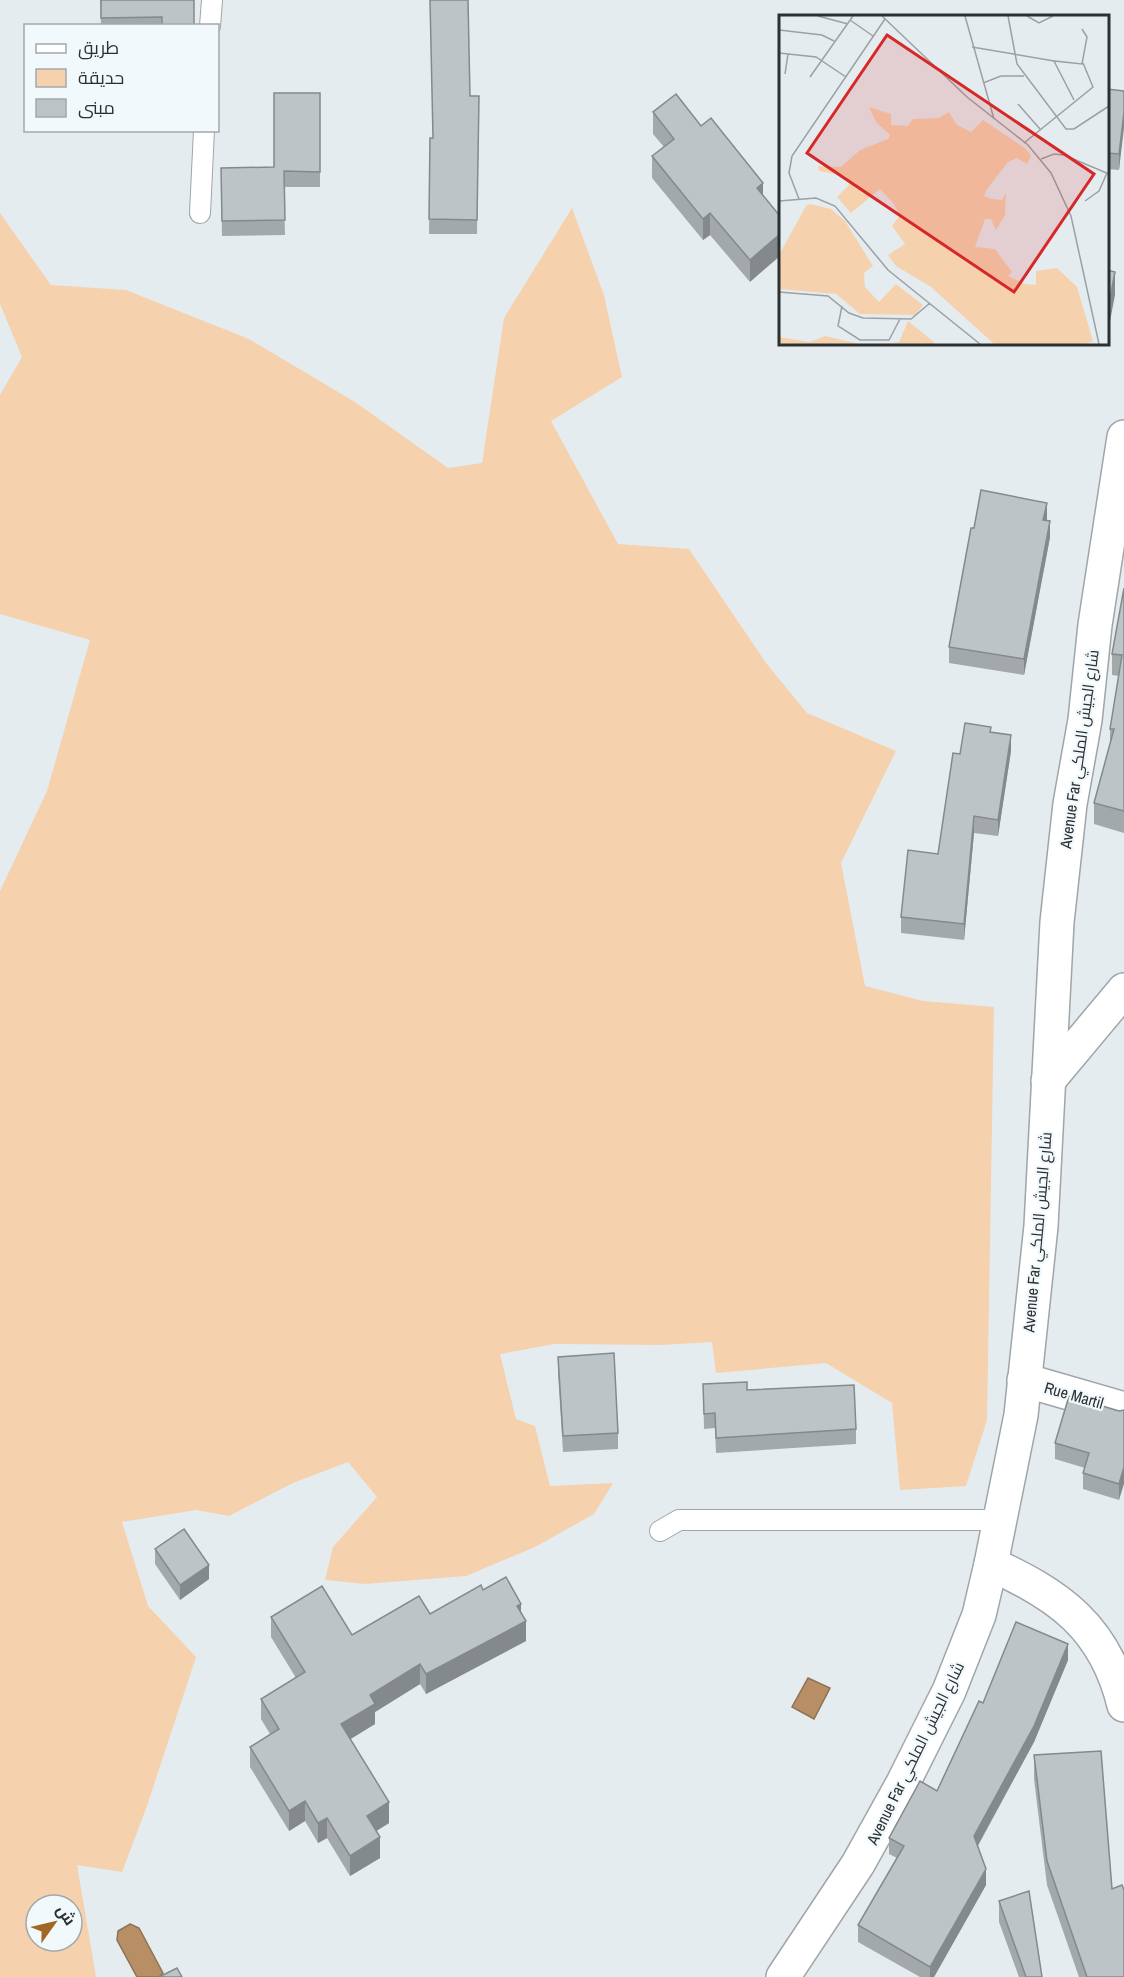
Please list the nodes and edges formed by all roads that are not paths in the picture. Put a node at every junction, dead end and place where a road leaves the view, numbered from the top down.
1 (212, 0) edge
2 (210, 24) edge
3 (204, 132) edge
4 (200, 213) dead end
5 (1124, 437) edge
6 (1124, 990) edge
7 (1048, 1081) junction
8 (1024, 1380) junction
9 (1124, 1409) edge
10 (1000, 1520) junction
11 (660, 1531) dead end
12 (991, 1564) junction
13 (1124, 1705) edge
14 (783, 1977) edge

1 - 2 lane
3 - 4 lane
5 - 7 street, Avenue Far شارع الجيش الملكي
6 - 7 street
7 - 8 street, Avenue Far شارع الجيش الملكي
8 - 9 street, Rue Martil
8 - 10 street, Avenue Far شارع الجيش الملكي
10 - 11 lane
10 - 12 street, Avenue Far شارع الجيش الملكي
12 - 13 street
12 - 14 street, Avenue Far شارع الجيش الملكي

